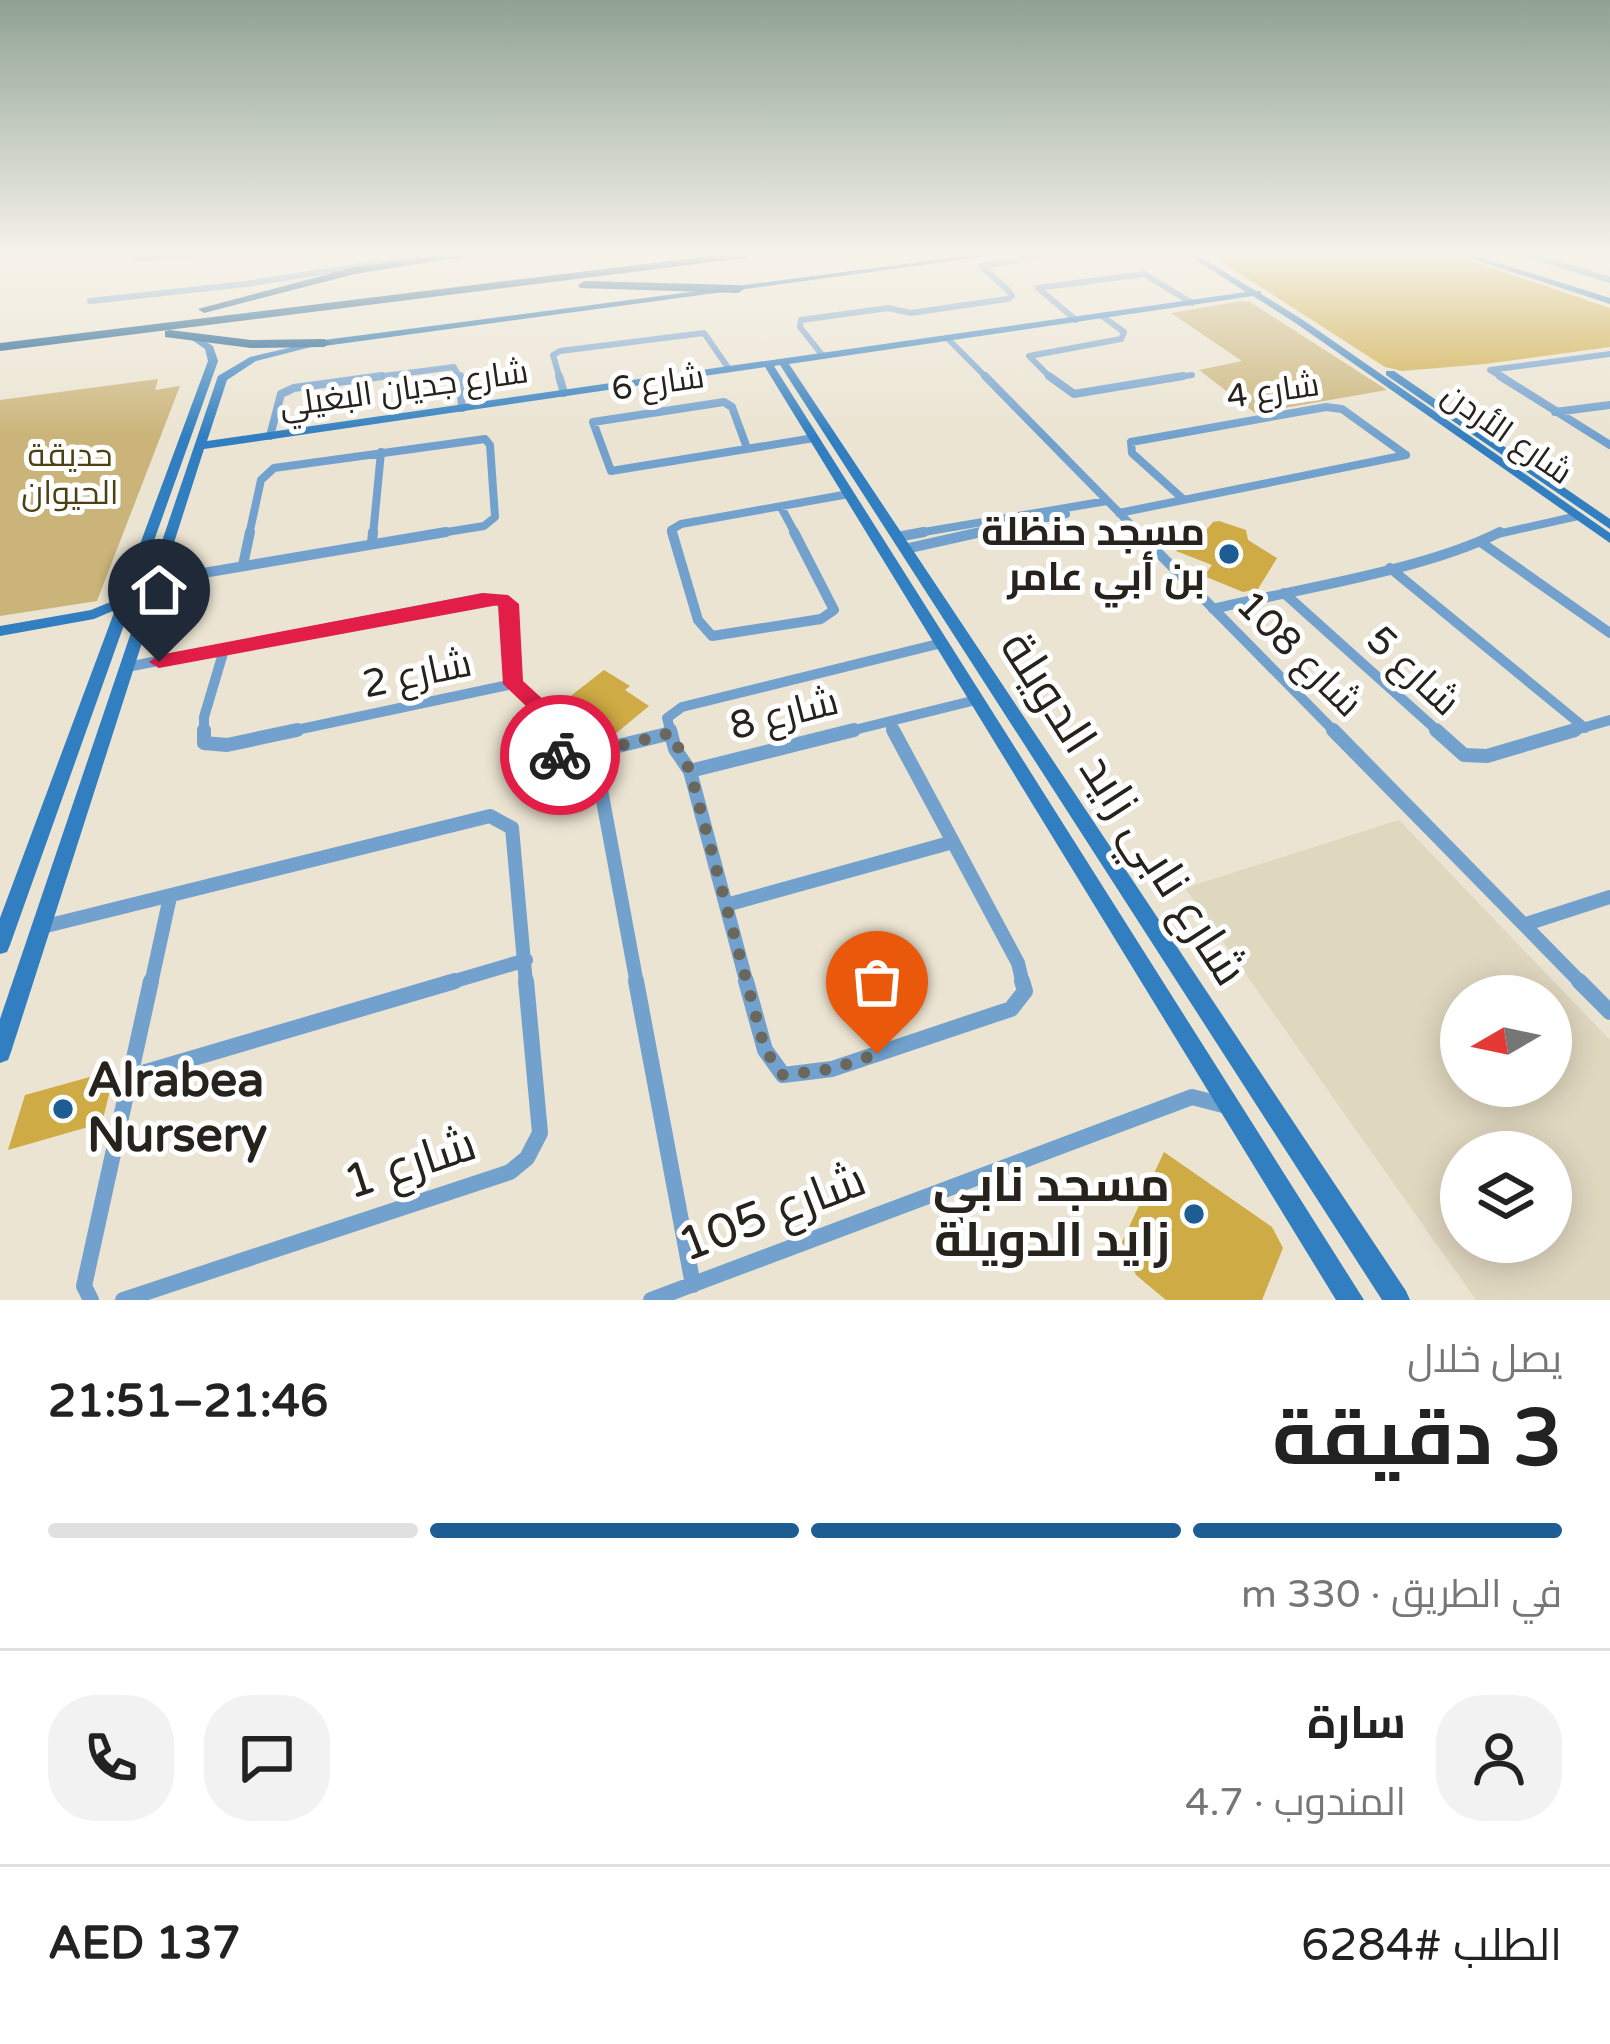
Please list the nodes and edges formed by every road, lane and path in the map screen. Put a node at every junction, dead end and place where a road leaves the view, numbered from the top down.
1 (168, 316) edge
2 (181, 316) edge
3 (230, 316) edge
4 (534, 316) edge
5 (832, 316) edge
6 (1071, 316) edge
7 (1102, 316) joint
8 (1291, 316) edge
9 (1307, 316) edge
10 (144, 320) junction
11 (1076, 320) junction
12 (1315, 320) junction
13 (1300, 322) junction
14 (90, 331) junction
15 (191, 336) junction
16 (947, 338) junction
17 (0, 340) edge
18 (324, 343) junction
19 (1610, 354) edge
20 (823, 356) junction
21 (776, 363) junction
22 (729, 370) junction
23 (1192, 375) dead end
24 (214, 378) junction
25 (564, 393) junction
26 (800, 402) junction
27 (1610, 405) edge
28 (1440, 407) junction
29 (462, 408) junction
30 (1425, 410) junction
31 (1555, 412) junction
32 (269, 436) junction
33 (814, 439) junction
34 (200, 446) junction
35 (1610, 446) edge
36 (747, 448) junction
37 (381, 452) junction
38 (849, 494) junction
39 (1183, 499) junction
40 (158, 505) junction
41 (1112, 506) junction
42 (781, 507) junction
43 (179, 512) junction
44 (1578, 517) junction
45 (152, 522) junction
46 (1610, 524) edge
47 (1610, 539) edge
48 (901, 543) junction
49 (1482, 543) junction
50 (372, 544) junction
51 (244, 566) junction
52 (1390, 568) junction
53 (156, 581) junction
54 (1284, 593) junction
55 (124, 601) junction
56 (1213, 610) junction
57 (94, 614) junction
58 (936, 614) junction
59 (118, 618) junction
60 (0, 631) edge
61 (1610, 633) edge
62 (963, 637) junction
63 (943, 643) junction
64 (224, 650) junction
65 (127, 667) junction
66 (513, 684) junction
67 (976, 700) junction
68 (1610, 720) edge
69 (889, 722) junction
70 (1585, 728) junction
71 (671, 733) junction
72 (594, 752) junction
73 (690, 771) junction
74 (71, 838) junction
75 (952, 842) junction
76 (34, 852) junction
77 (170, 897) junction
78 (1610, 897) edge
79 (726, 905) junction
80 (1526, 924) junction
81 (42, 927) junction
82 (0, 945) edge
83 (526, 960) junction
84 (1610, 1012) edge
85 (1222, 1030) junction
86 (1190, 1042) junction
87 (0, 1052) edge
88 (1206, 1066) junction
89 (129, 1077) junction
90 (1192, 1097) junction
91 (1232, 1108) junction
92 (693, 1286) junction
93 (91, 1300) edge
94 (123, 1300) edge
95 (651, 1300) edge
96 (1351, 1300) edge
97 (1397, 1300) edge

1 - 10 highway
2 - 10 highway
3 - 14 highway
4 - 18 main road
5 - 20 street
6 - 11 street
7 - 11 street, شارع جديان البغيلي
7 - 23 street
8 - 13 street, شارع الأردن
9 - 12 street, شارع الأردن
10 - 14 highway
11 - 16 street, شارع جديان البغيلي
12 - 13 street
12 - 28 street, شارع الأردن
13 - 30 street, شارع الأردن
14 - 15 highway
14 - 17 highway
15 - 18 highway
15 - 24 street
16 - 20 street, شارع جديان البغيلي
16 - 41 street, شارع 108
18 - 24 street
19 - 31 street
20 - 21 street, شارع جديان البغيلي
21 - 22 street, شارع جديان البغيلي
21 - 26 street, شارع نابي زايد الدويلة
22 - 25 street, شارع جديان البغيلي
22 - 25 street
24 - 34 street
24 - 40 street
25 - 29 street, شارع جديان البغيلي
26 - 33 street, شارع نابي زايد الدويلة
26 - 48 street, شارع نابي زايد الدويلة
27 - 31 street
28 - 30 street
28 - 46 street, شارع الأردن
29 - 32 street, شارع جديان البغيلي
29 - 32 street
30 - 44 street, شارع الأردن
31 - 35 street
32 - 34 street, شارع جديان البغيلي
33 - 36 street, شارع 6
33 - 38 street, شارع نابي زايد الدويلة
34 - 43 street
36 - 36 street, شارع 6
37 - 50 street
37 - 50 street
37 - 51 street
38 - 42 street
38 - 58 street, شارع نابي زايد الدويلة
39 - 39 street, شارع 4
39 - 41 street, شارع 4
40 - 43 street
40 - 45 street
41 - 48 street, شارع 4
41 - 56 street, شارع 108
42 - 42 street
43 - 45 street
43 - 53 street
44 - 47 street, شارع الأردن
44 - 49 street, شارع 5
45 - 55 street
48 - 58 street, شارع نابي زايد الدويلة
49 - 52 street, شارع 5
49 - 61 street
50 - 51 street
51 - 53 street
52 - 54 street, شارع 5
52 - 70 street, شارع 5
53 - 65 street
54 - 56 street, شارع 5
54 - 70 street, شارع 5
55 - 57 street
55 - 59 street
56 - 80 street, شارع 108
57 - 59 street
57 - 60 street
58 - 62 street, شارع نابي زايد الدويلة
58 - 63 street, شارع نابي زايد الدويلة
59 - 76 street
62 - 63 street
62 - 85 street, شارع نابي زايد الدويلة
63 - 67 street, شارع نابي زايد الدويلة
63 - 71 street
64 - 65 street, شارع 2
64 - 66 street, شارع 2
64 - 66 street, شارع 2
65 - 74 street
66 - 72 street
67 - 69 street, شارع 8
67 - 86 street, شارع نابي زايد الدويلة
68 - 70 street, شارع 5
69 - 73 street, شارع 8
69 - 75 street, شارع 8
71 - 72 street
71 - 73 street
72 - 92 street
73 - 79 street, شارع 8
74 - 76 street
74 - 81 street
75 - 79 street
75 - 79 street, شارع 8
76 - 82 street
77 - 81 street, شارع 1
77 - 83 street, شارع 1
77 - 89 street
78 - 80 street
80 - 84 street, شارع 108
81 - 87 street
83 - 89 street
83 - 94 street, شارع 1
85 - 86 street
85 - 97 street, شارع نابي زايد الدويلة
86 - 88 street, شارع نابي زايد الدويلة
88 - 90 street
88 - 91 street, شارع نابي زايد الدويلة
89 - 93 street
90 - 91 street
90 - 92 street, شارع 105
91 - 96 street, شارع نابي زايد الدويلة
92 - 95 street, شارع 105

